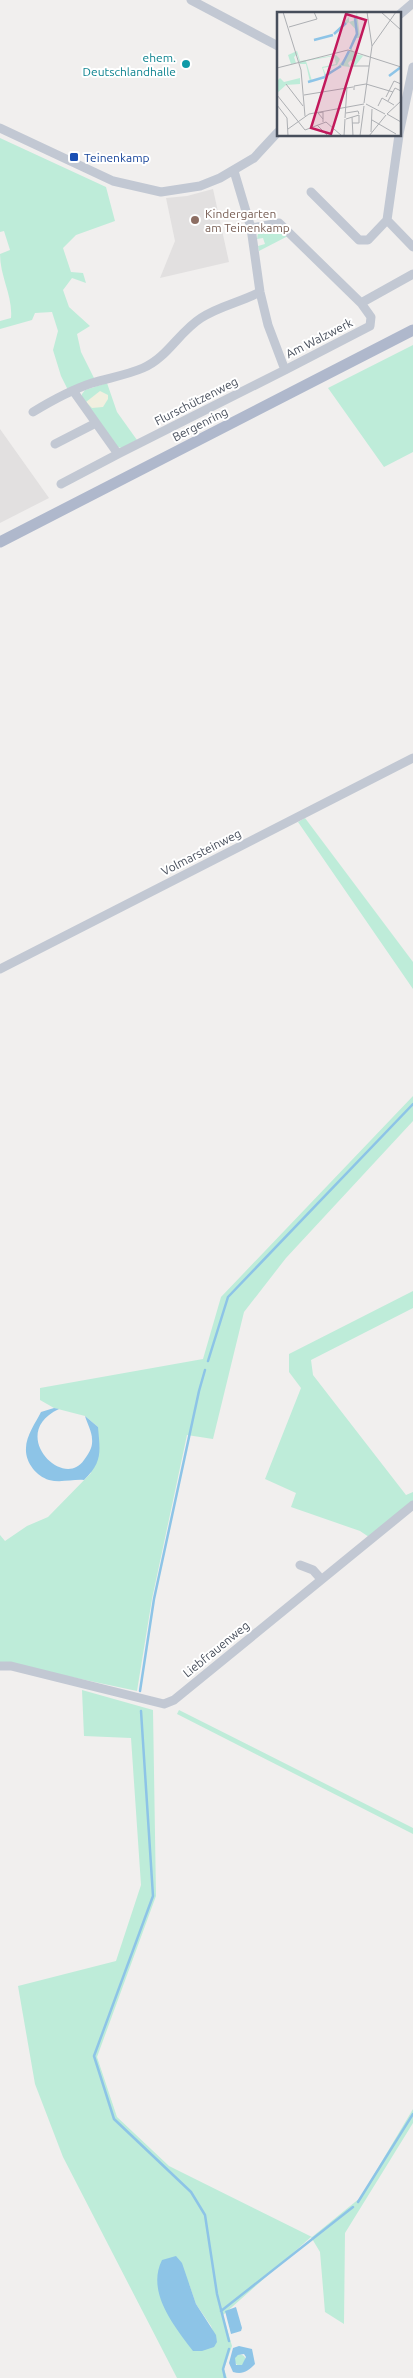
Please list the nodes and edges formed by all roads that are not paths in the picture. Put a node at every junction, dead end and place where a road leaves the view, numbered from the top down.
1 (191, 0) edge
2 (413, 3) edge
3 (400, 15) edge
4 (277, 45) edge
5 (413, 67) edge
6 (0, 128) edge
7 (400, 129) edge
8 (277, 133) edge
9 (399, 136) edge
10 (234, 171) junction
11 (311, 192) dead end
12 (387, 220) junction
13 (251, 228) junction
14 (413, 247) edge
15 (413, 274) edge
16 (260, 292) junction
17 (362, 303) junction
18 (413, 330) edge
19 (285, 370) junction
20 (74, 392) junction
21 (33, 412) dead end
22 (94, 424) junction
23 (55, 444) dead end
24 (118, 454) junction
25 (61, 484) dead end
26 (0, 542) edge
27 (413, 758) edge
28 (0, 969) edge
29 (413, 1505) edge
30 (300, 1565) dead end
31 (321, 1579) junction
32 (0, 1666) edge

1 - 4 street
2 - 3 street
5 - 7 street
6 - 10 street
8 - 10 street
9 - 12 street
10 - 13 street, Am Walzwerk
11 - 12 street
12 - 14 street
13 - 16 street, Am Walzwerk
13 - 17 street, Am Walzwerk
15 - 17 street
16 - 19 street, Am Walzwerk
16 - 20 street
17 - 19 street, Am Walzwerk
18 - 26 main road, Bergenring
19 - 24 street, Flurschützenweg
20 - 21 street
20 - 22 street
22 - 23 street
22 - 24 street
24 - 25 street, Flurschützenweg
27 - 28 street, Volmarsteinweg
29 - 31 street, Liebfrauenweg
30 - 31 street
31 - 32 street, Liebfrauenweg

